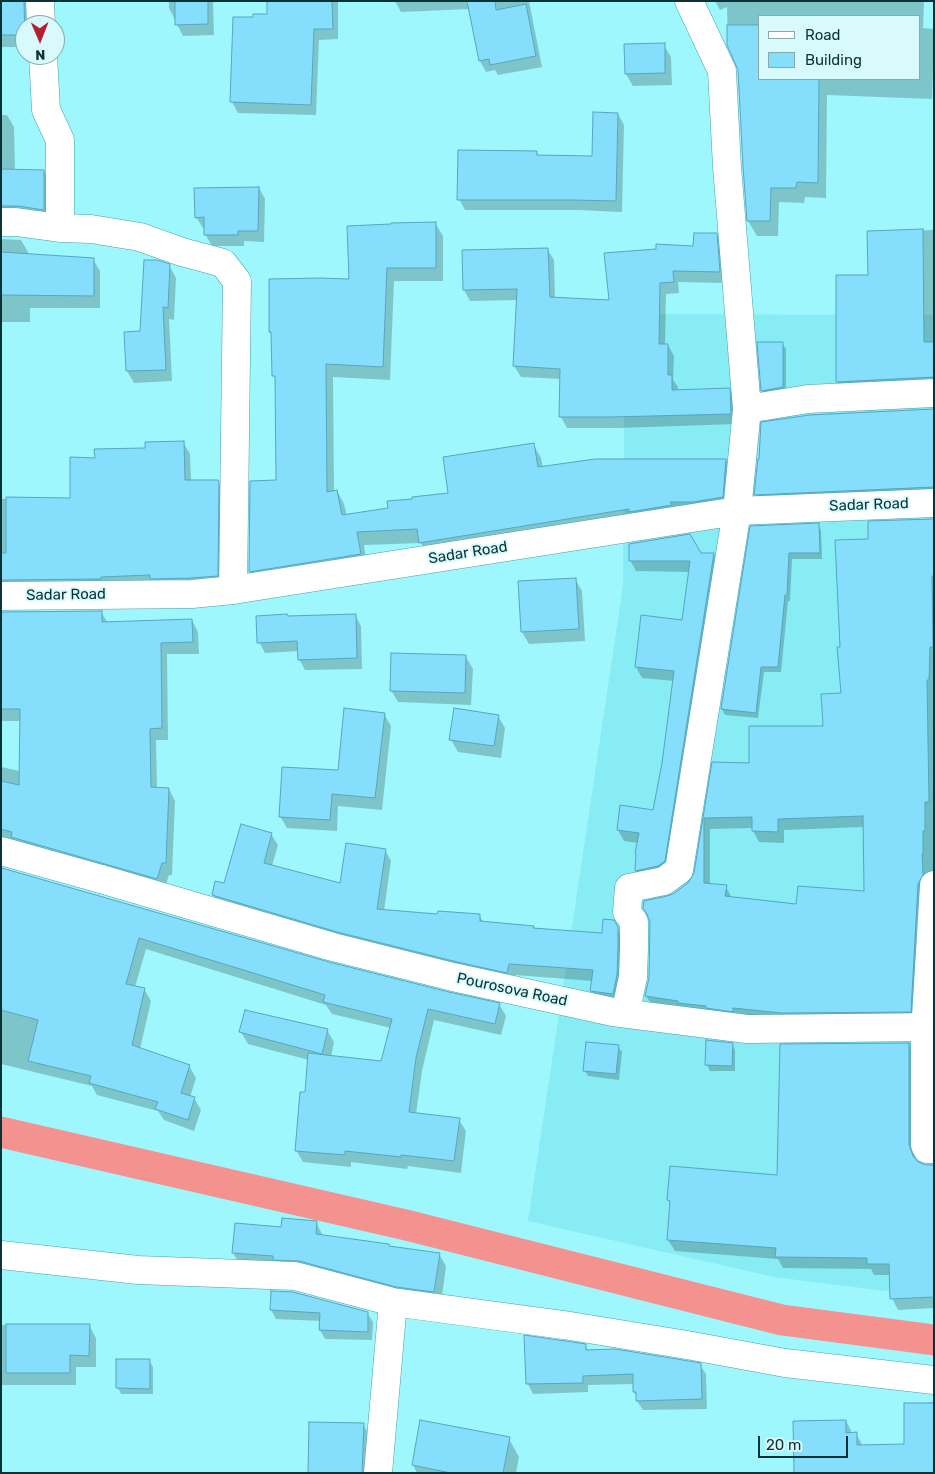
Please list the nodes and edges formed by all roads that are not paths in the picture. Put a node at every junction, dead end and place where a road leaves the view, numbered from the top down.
1 (40, 1) edge
2 (689, 1) edge
3 (41, 15) edge
4 (44, 65) edge
5 (1, 222) edge
6 (60, 228) junction
7 (934, 394) edge
8 (747, 409) junction
9 (934, 503) edge
10 (737, 510) junction
11 (233, 590) junction
12 (1, 596) edge
13 (1, 850) edge
14 (934, 885) edge
15 (624, 1013) junction
16 (930, 1027) edge
17 (934, 1149) edge
18 (1, 1255) edge
19 (393, 1302) junction
20 (934, 1380) edge
21 (378, 1473) edge

1 - 3 street
2 - 8 street
4 - 6 street
5 - 6 street
6 - 11 street
7 - 8 street
8 - 10 street
9 - 10 street, Sadar Road
10 - 11 street, Sadar Road
10 - 15 street
11 - 12 street, Sadar Road
13 - 15 street, Pourosova Road
14 - 16 street
15 - 16 street, Pourosova Road
16 - 17 street
18 - 19 street
19 - 20 street
19 - 21 street

